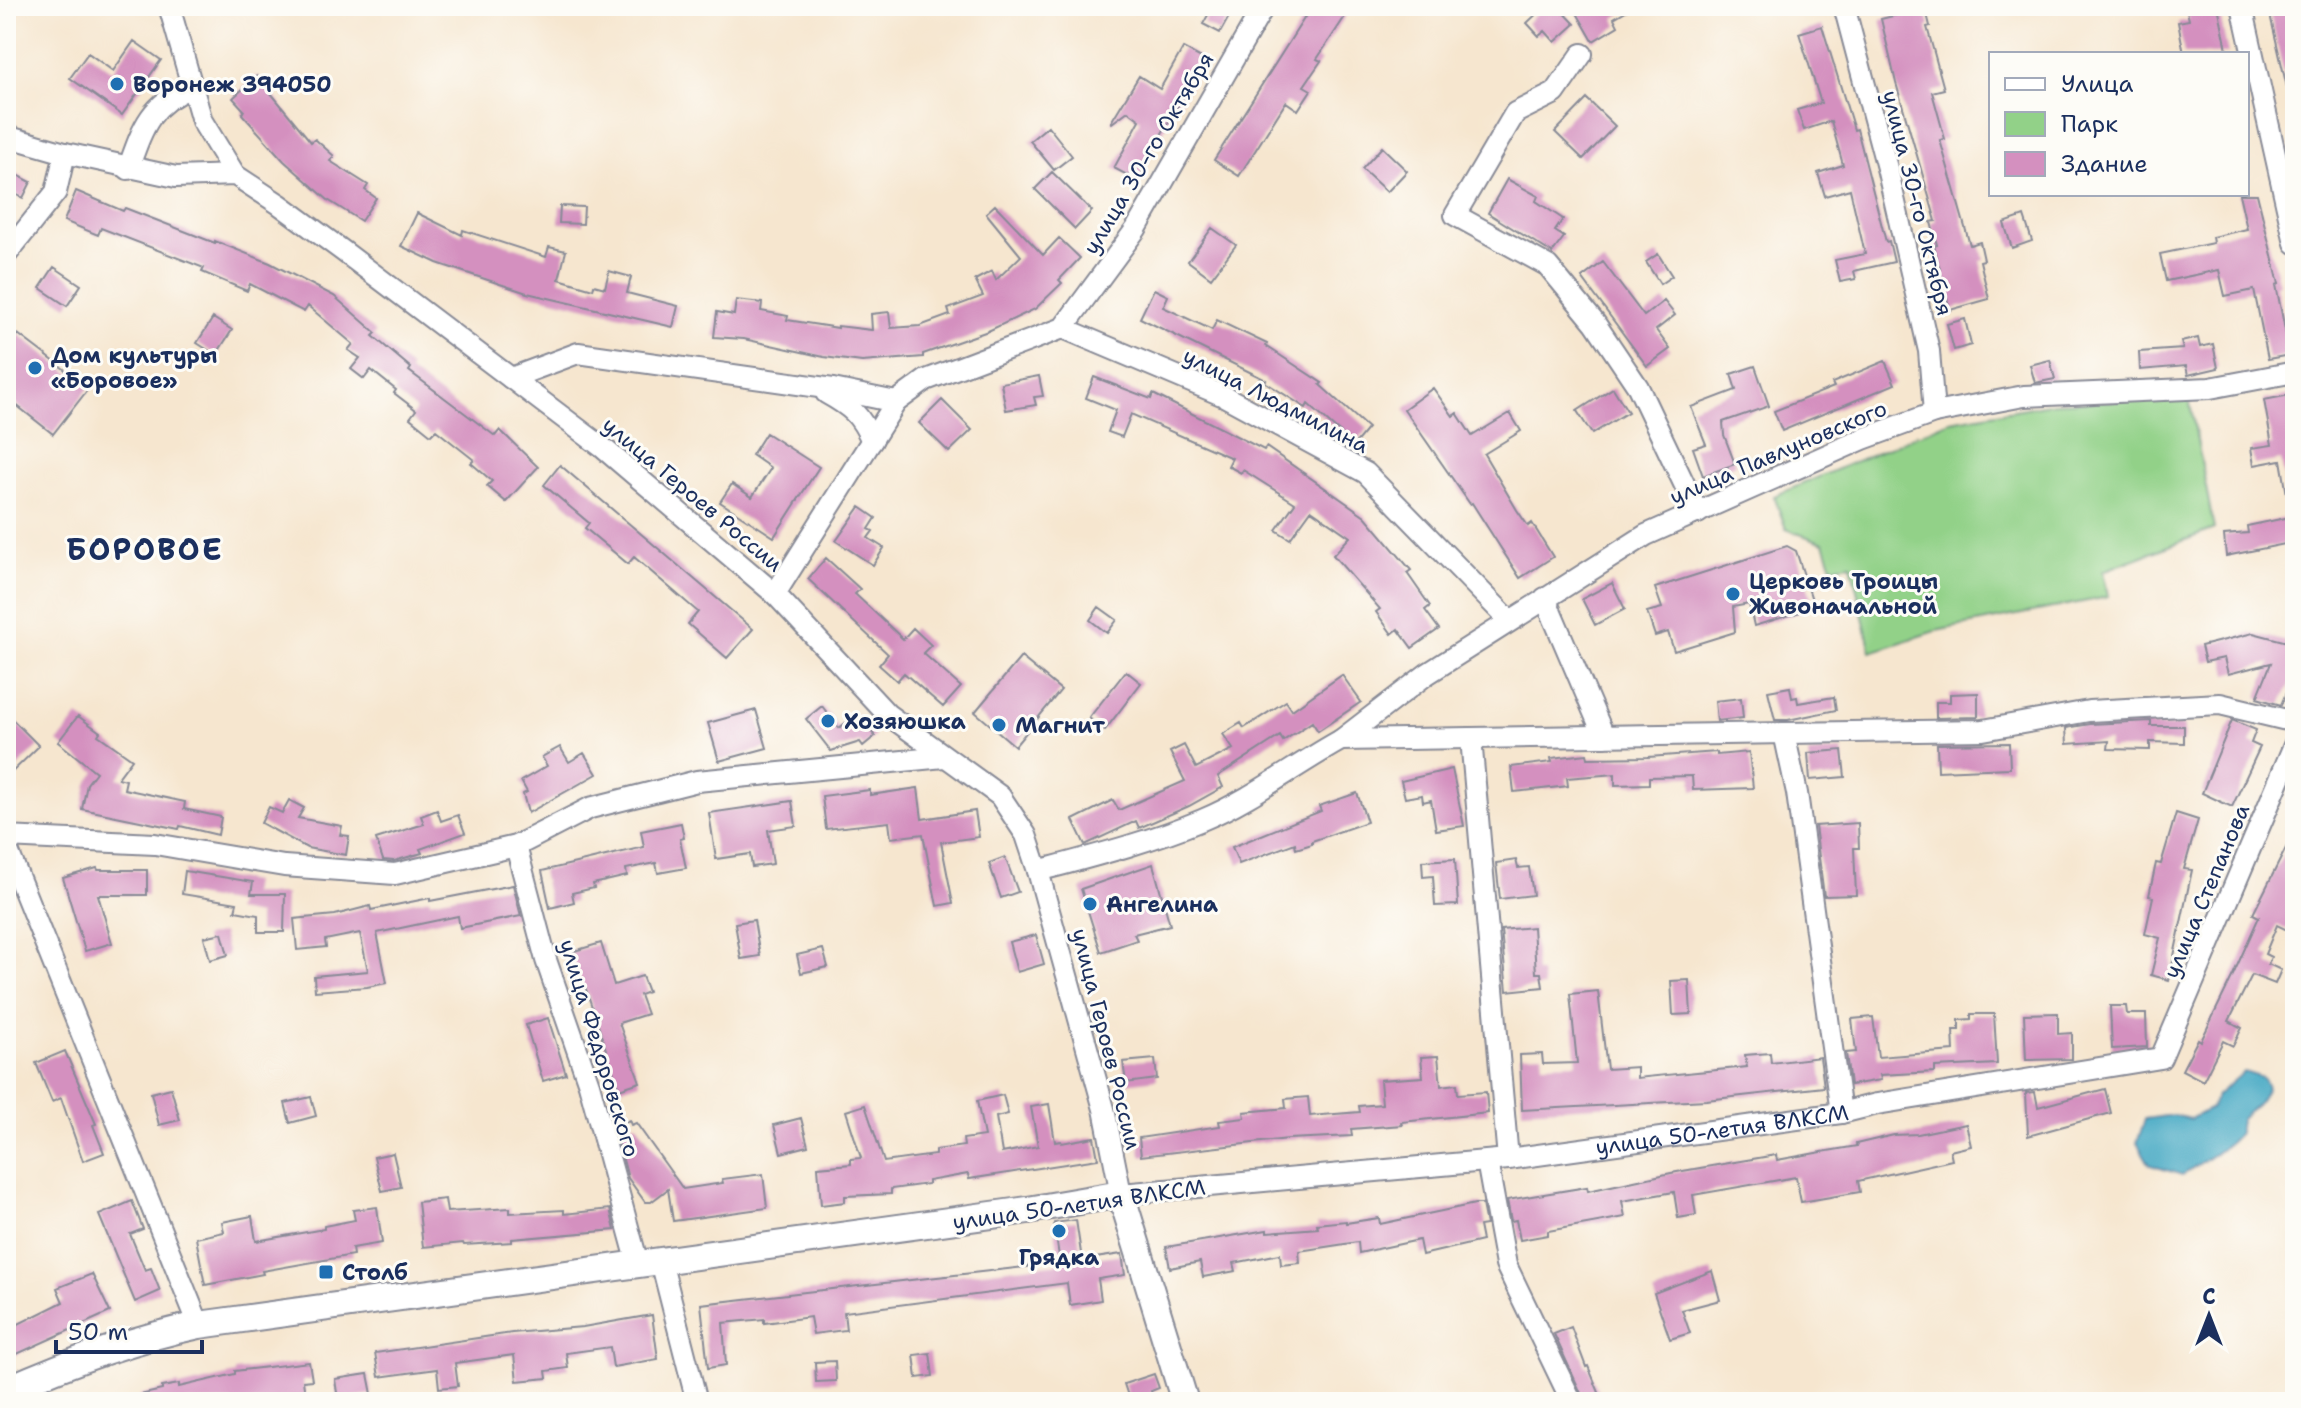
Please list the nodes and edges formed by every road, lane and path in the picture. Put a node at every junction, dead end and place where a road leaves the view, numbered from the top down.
1 (169, 6) edge
2 (1264, 6) edge
3 (1844, 6) edge
4 (2242, 6) edge
5 (1582, 54) dead end
6 (190, 88) junction
7 (6, 136) edge
8 (65, 153) junction
9 (128, 169) junction
10 (235, 175) junction
11 (2295, 243) edge
12 (6, 255) edge
13 (1063, 328) junction
14 (2295, 372) edge
15 (511, 378) junction
16 (816, 386) junction
17 (896, 402) junction
18 (1934, 413) junction
19 (872, 441) junction
20 (1698, 513) junction
21 (775, 594) junction
22 (1545, 598) junction
23 (1509, 620) junction
24 (2295, 722) edge
25 (1784, 733) junction
26 (1604, 736) junction
27 (1471, 738) junction
28 (1341, 740) junction
29 (2295, 743) edge
30 (944, 757) junction
31 (6, 837) edge
32 (6, 846) edge
33 (516, 846) junction
34 (1038, 871) junction
35 (2161, 1058) joint
36 (1841, 1113) junction
37 (1508, 1159) junction
38 (1487, 1161) junction
39 (1121, 1194) junction
40 (650, 1262) junction
41 (199, 1325) junction
42 (6, 1390) edge
43 (697, 1402) edge
44 (1185, 1402) edge
45 (1572, 1402) edge

1 - 6 street
2 - 13 street, улица 30-го Октября
3 - 18 street, улица 30-го Октября
4 - 11 street
5 - 20 street
6 - 9 street
6 - 10 street
7 - 8 street
8 - 9 street
8 - 12 street
9 - 10 street
10 - 15 street, улица Героев России
13 - 17 street
13 - 23 street, улица Людмилина
14 - 18 street, улица Павлуновского
15 - 16 street
15 - 21 street, улица Героев России
16 - 17 street
16 - 19 street
17 - 19 street
18 - 20 street, улица Павлуновского
19 - 21 street
20 - 22 street, улица Павлуновского
21 - 30 street, улица Героев России
22 - 23 street, улица Павлуновского
22 - 26 street
23 - 28 street, улица Павлуновского
24 - 25 street
25 - 26 street
25 - 36 street
26 - 27 street
27 - 28 street
27 - 37 street
28 - 34 street, улица Павлуновского
29 - 35 street, улица Степанова
30 - 33 street
30 - 34 street, улица Героев России
31 - 33 street
32 - 41 street
33 - 40 street, улица Федоровского
34 - 39 street, улица Героев России
35 - 36 street, улица 50-летия ВЛКСМ
36 - 37 street, улица 50-летия ВЛКСМ
37 - 38 street, улица 50-летия ВЛКСМ
38 - 39 street, улица 50-летия ВЛКСМ
38 - 45 street
39 - 40 street, улица 50-летия ВЛКСМ
39 - 44 street
40 - 41 street, улица 50-летия ВЛКСМ
40 - 43 street, улица Федоровского
41 - 42 street, улица 50-летия ВЛКСМ

